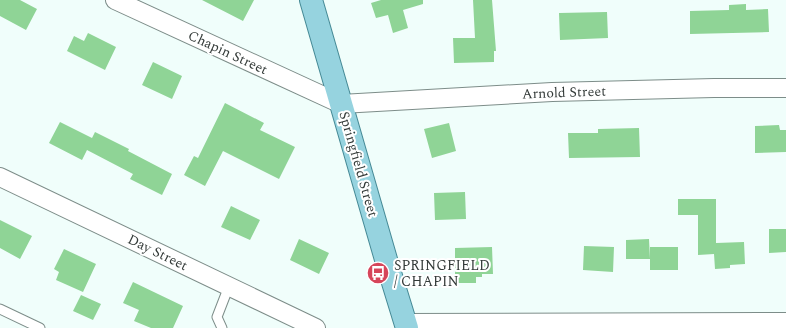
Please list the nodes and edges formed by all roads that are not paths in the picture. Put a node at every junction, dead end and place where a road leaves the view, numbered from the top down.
1 (115, 0) edge
2 (311, 0) edge
3 (786, 88) edge
4 (342, 104) junction
5 (0, 177) edge
6 (230, 286) junction
7 (0, 309) edge
8 (786, 322) edge
9 (406, 325) edge
10 (40, 328) edge
11 (221, 328) edge
12 (316, 328) edge

1 - 4 street, Chapin Street
2 - 4 main road, Springfield Street
3 - 4 street, Arnold Street
4 - 9 main road, Springfield Street
5 - 6 street, Day Street
6 - 11 lane
6 - 12 street, Day Street
7 - 10 lane
8 - 9 street

